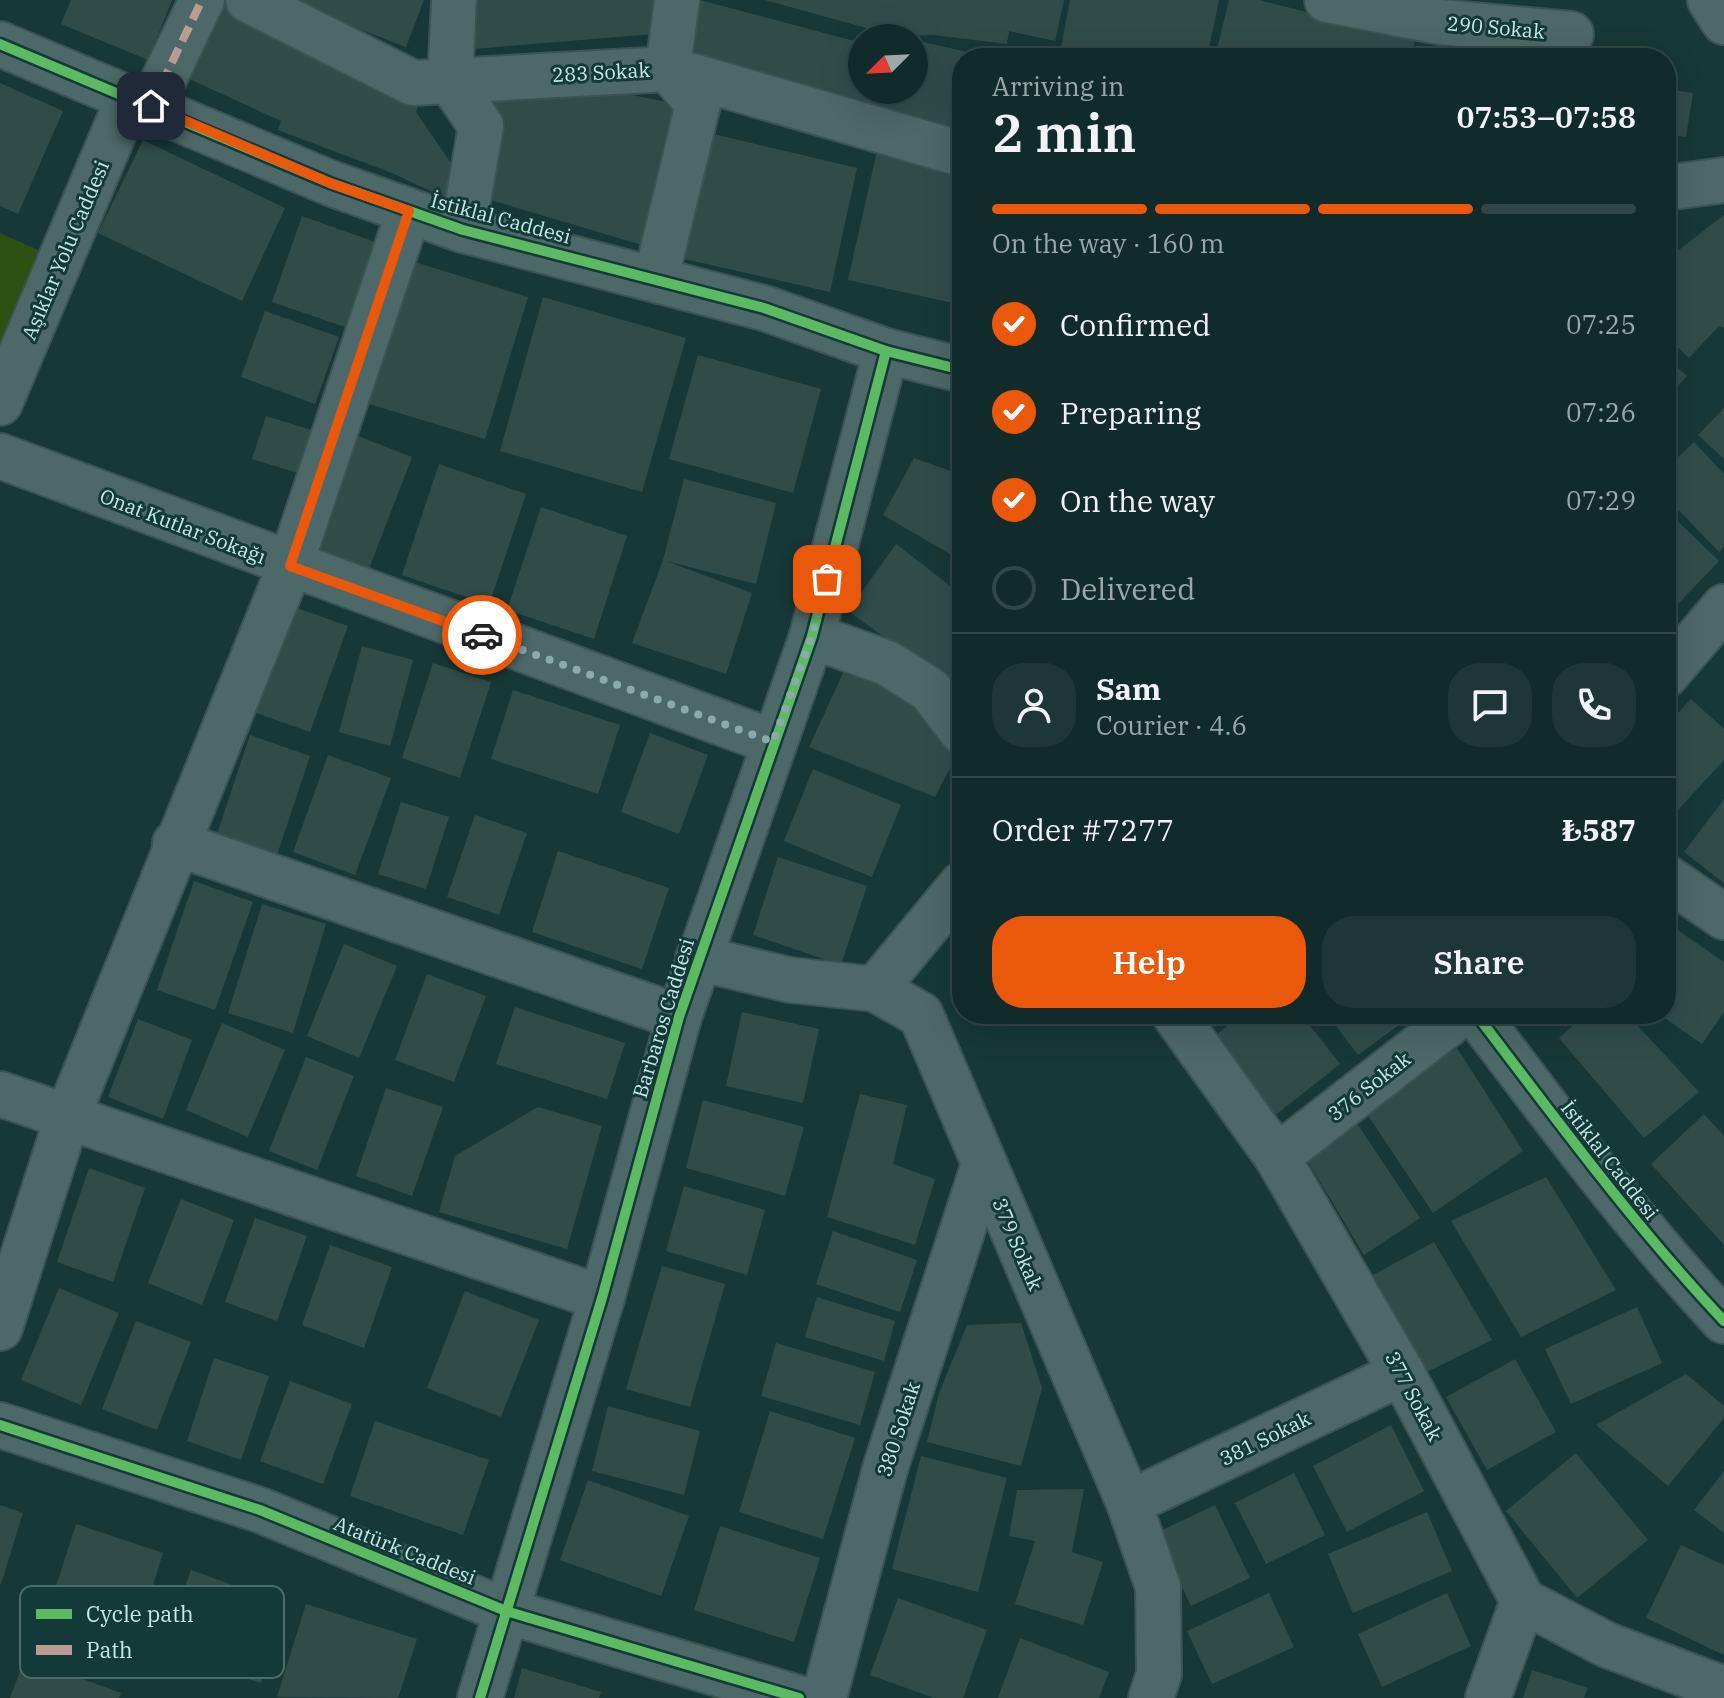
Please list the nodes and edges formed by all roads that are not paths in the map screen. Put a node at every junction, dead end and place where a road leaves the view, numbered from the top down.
1 (202, 0) edge
2 (248, 0) edge
3 (454, 0) edge
4 (677, 0) edge
5 (1327, 0) edge
6 (1480, 0) edge
7 (1710, 0) edge
8 (1724, 21) edge
9 (0, 33) edge
10 (1571, 34) dead end
11 (1434, 40) edge
12 (0, 44) edge
13 (668, 69) junction
14 (74, 76) junction
15 (450, 81) junction
16 (140, 102) junction
17 (952, 151) edge
18 (1698, 183) edge
19 (1676, 209) edge
20 (409, 211) junction
21 (463, 230) junction
22 (656, 278) junction
23 (886, 351) junction
24 (952, 368) edge
25 (0, 403) edge
26 (0, 456) edge
27 (290, 566) junction
28 (1724, 607) edge
29 (812, 636) junction
30 (1676, 663) edge
31 (952, 719) edge
32 (773, 742) junction
33 (175, 843) junction
34 (1676, 884) edge
35 (952, 896) edge
36 (1724, 917) edge
37 (698, 958) junction
38 (875, 989) junction
39 (679, 1017) junction
40 (1181, 1024) edge
41 (1448, 1024) edge
42 (1483, 1024) edge
43 (0, 1094) edge
44 (67, 1118) junction
45 (1277, 1157) junction
46 (984, 1164) junction
47 (602, 1298) junction
48 (1724, 1321) edge
49 (0, 1328) edge
50 (1402, 1373) junction
51 (0, 1425) edge
52 (1129, 1503) junction
53 (1523, 1601) junction
54 (506, 1611) junction
55 (1724, 1689) edge
56 (480, 1698) edge
57 (799, 1698) edge
58 (824, 1698) edge
59 (1151, 1698) edge
60 (1488, 1698) edge

1 - 16 street, Aşıklar Yolu Caddesi
2 - 15 street, 283 Sokak
3 - 15 street
4 - 13 street
5 - 11 street, 290 Sokak
6 - 11 street
7 - 8 street
9 - 14 street
10 - 11 street, 290 Sokak
12 - 14 street, İstiklal Caddesi
13 - 15 street, 283 Sokak
13 - 17 street, 283 Sokak
13 - 22 street
14 - 16 street, İstiklal Caddesi
15 - 21 street
16 - 20 street, İstiklal Caddesi
16 - 25 street, Aşıklar Yolu Caddesi
18 - 19 street
20 - 21 street, İstiklal Caddesi
20 - 27 street
21 - 22 street, İstiklal Caddesi
22 - 23 street, İstiklal Caddesi
23 - 24 street, İstiklal Caddesi
23 - 29 street, Barbaros Caddesi
26 - 27 street, Onat Kutlar Sokağı
27 - 32 street, Onat Kutlar Sokağı
27 - 33 street
28 - 30 street
29 - 31 street
29 - 32 street, Barbaros Caddesi
32 - 37 street, Barbaros Caddesi
33 - 39 street
33 - 44 street
34 - 36 street
35 - 38 street
37 - 38 street, 379 Sokak
37 - 39 street, Barbaros Caddesi
38 - 46 street, 379 Sokak
39 - 47 street, Barbaros Caddesi
40 - 45 street, 377 Sokak
41 - 45 street, 376 Sokak
42 - 48 street, İstiklal Caddesi
43 - 44 street
44 - 47 street
44 - 49 street
45 - 50 street, 377 Sokak
46 - 52 street, 379 Sokak
46 - 58 street, 380 Sokak
47 - 54 street, Barbaros Caddesi
50 - 52 street, 381 Sokak
50 - 53 street, 377 Sokak
51 - 54 street, Atatürk Caddesi
52 - 59 street, 379 Sokak
53 - 55 street
53 - 60 street
54 - 56 street, Barbaros Caddesi
54 - 57 street, Atatürk Caddesi

